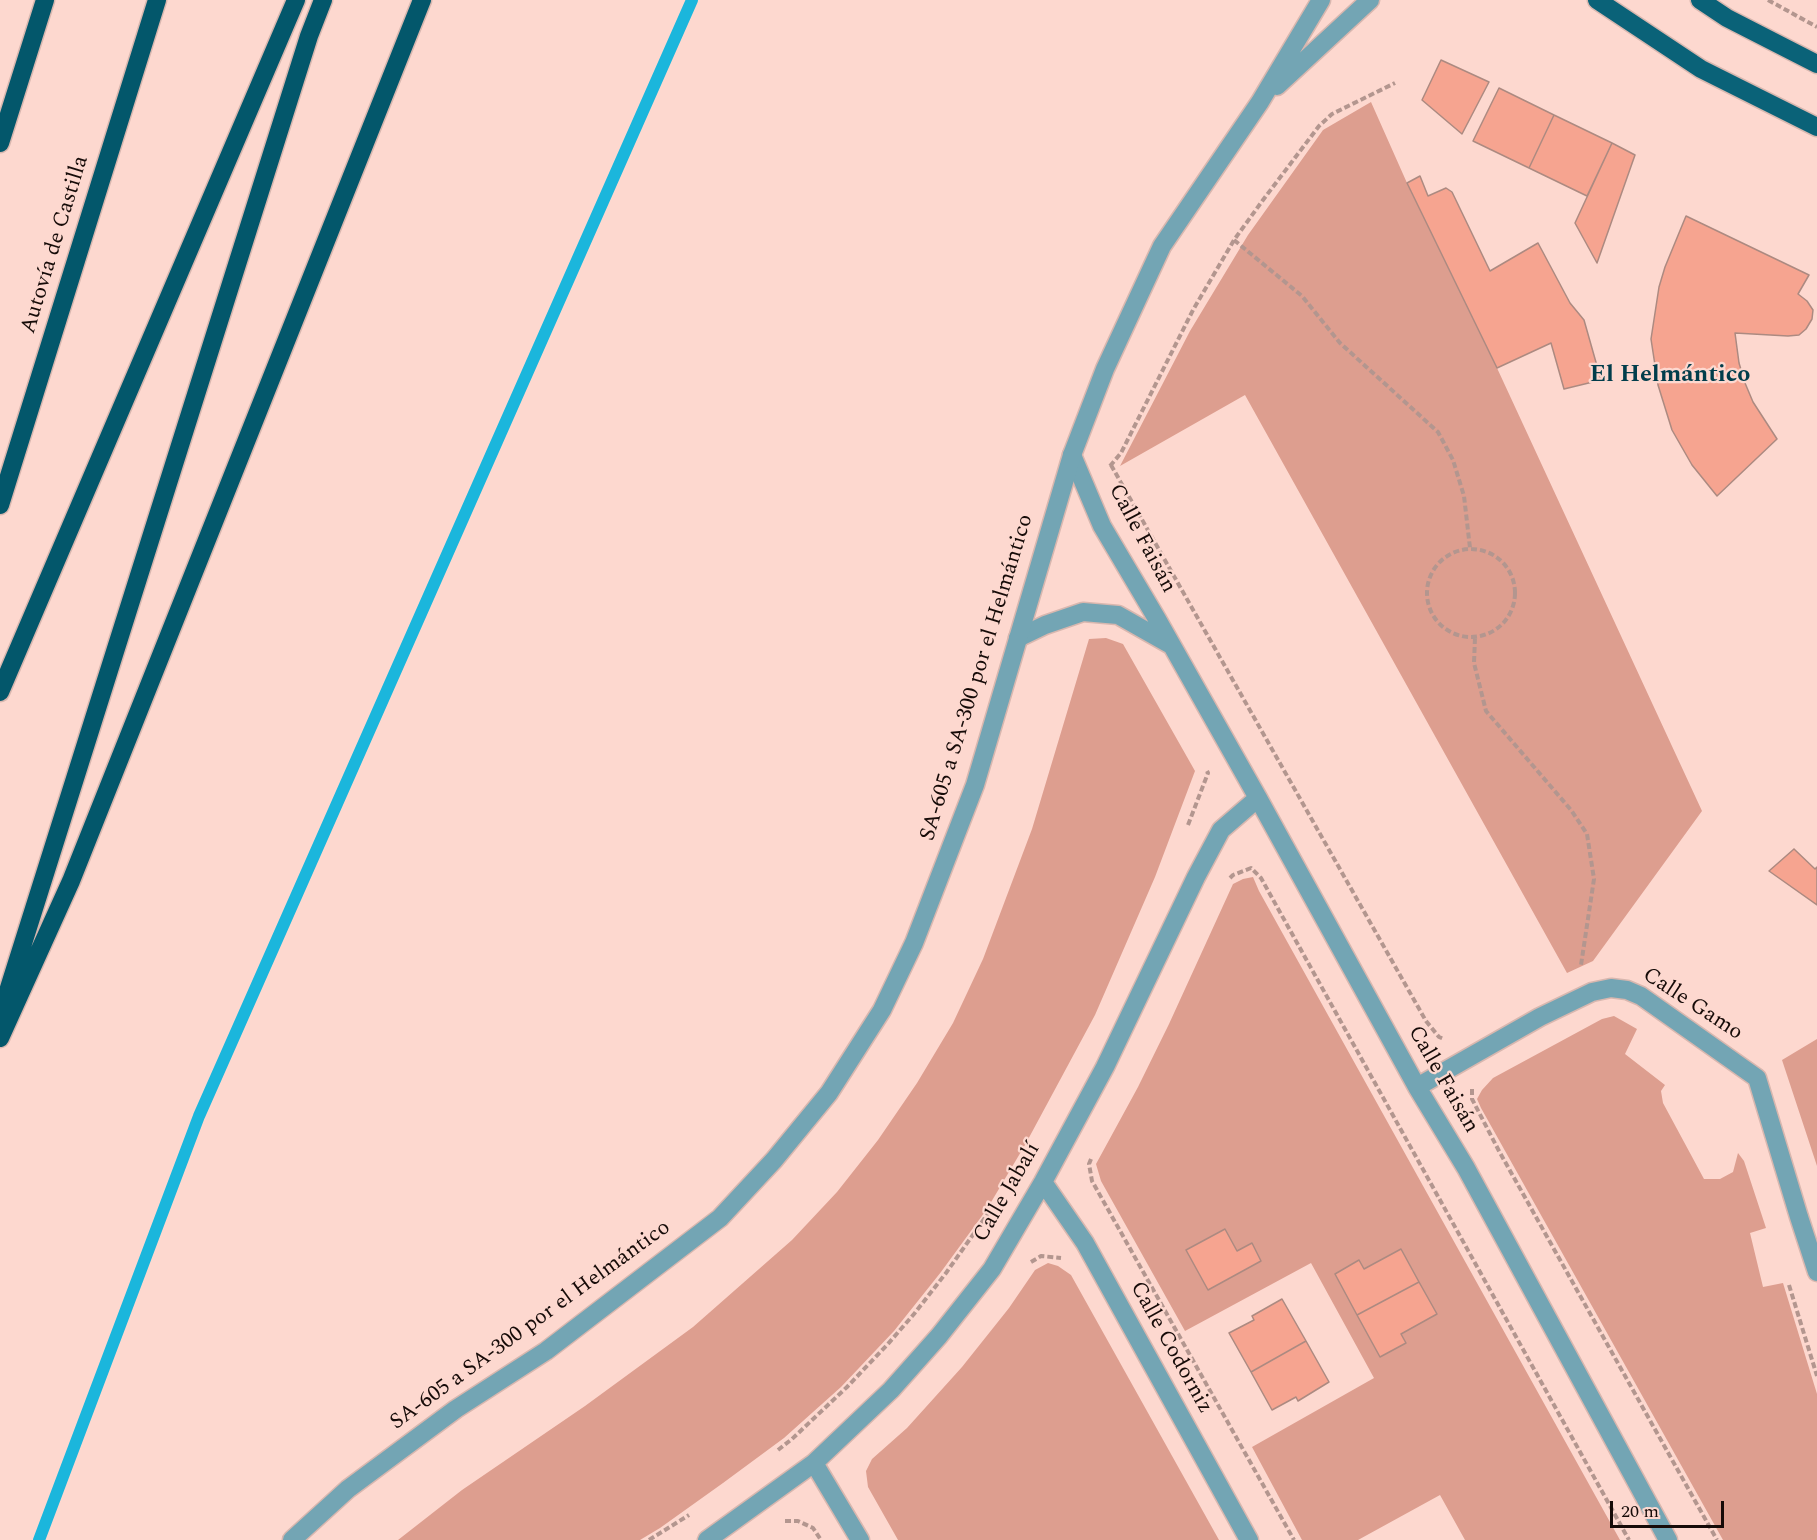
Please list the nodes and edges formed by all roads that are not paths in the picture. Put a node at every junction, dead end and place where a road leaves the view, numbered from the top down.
1 (45, 0) edge
2 (157, 0) edge
3 (296, 0) edge
4 (322, 0) edge
5 (422, 0) edge
6 (1321, 0) edge
7 (1370, 0) edge
8 (1597, 0) edge
9 (1700, 0) edge
10 (1817, 64) edge
11 (1260, 102) junction
12 (1817, 127) edge
13 (0, 143) edge
14 (1072, 455) junction
15 (0, 505) edge
16 (1018, 638) junction
17 (1171, 645) junction
18 (0, 692) edge
19 (1258, 798) junction
20 (0, 1017) edge
21 (0, 1038) edge
22 (1417, 1087) junction
23 (1043, 1182) junction
24 (1817, 1272) edge
25 (814, 1463) junction
26 (292, 1540) edge
27 (707, 1540) edge
28 (860, 1540) edge
29 (1249, 1540) edge
30 (1668, 1540) edge

1 - 13 highway
2 - 15 highway, Autovía de Castilla
3 - 18 highway
4 - 20 highway
5 - 21 highway
6 - 11 street, SA-605 a SA-300 por el Helmántico
7 - 11 street, SA-605 a SA-300 por el Helmántico
8 - 12 highway
9 - 10 highway
11 - 14 street, SA-605 a SA-300 por el Helmántico
14 - 16 street, SA-605 a SA-300 por el Helmántico
14 - 17 street, Calle Faisán
16 - 17 street
16 - 26 street, SA-605 a SA-300 por el Helmántico
17 - 19 street, Calle Faisán
19 - 22 street, Calle Faisán
19 - 23 street, Calle Jabalí
22 - 24 street, Calle Gamo
22 - 30 street, Calle Faisán
23 - 25 street, Calle Jabalí
23 - 29 street, Calle Codorniz
25 - 27 street, Calle Jabalí
25 - 28 street

